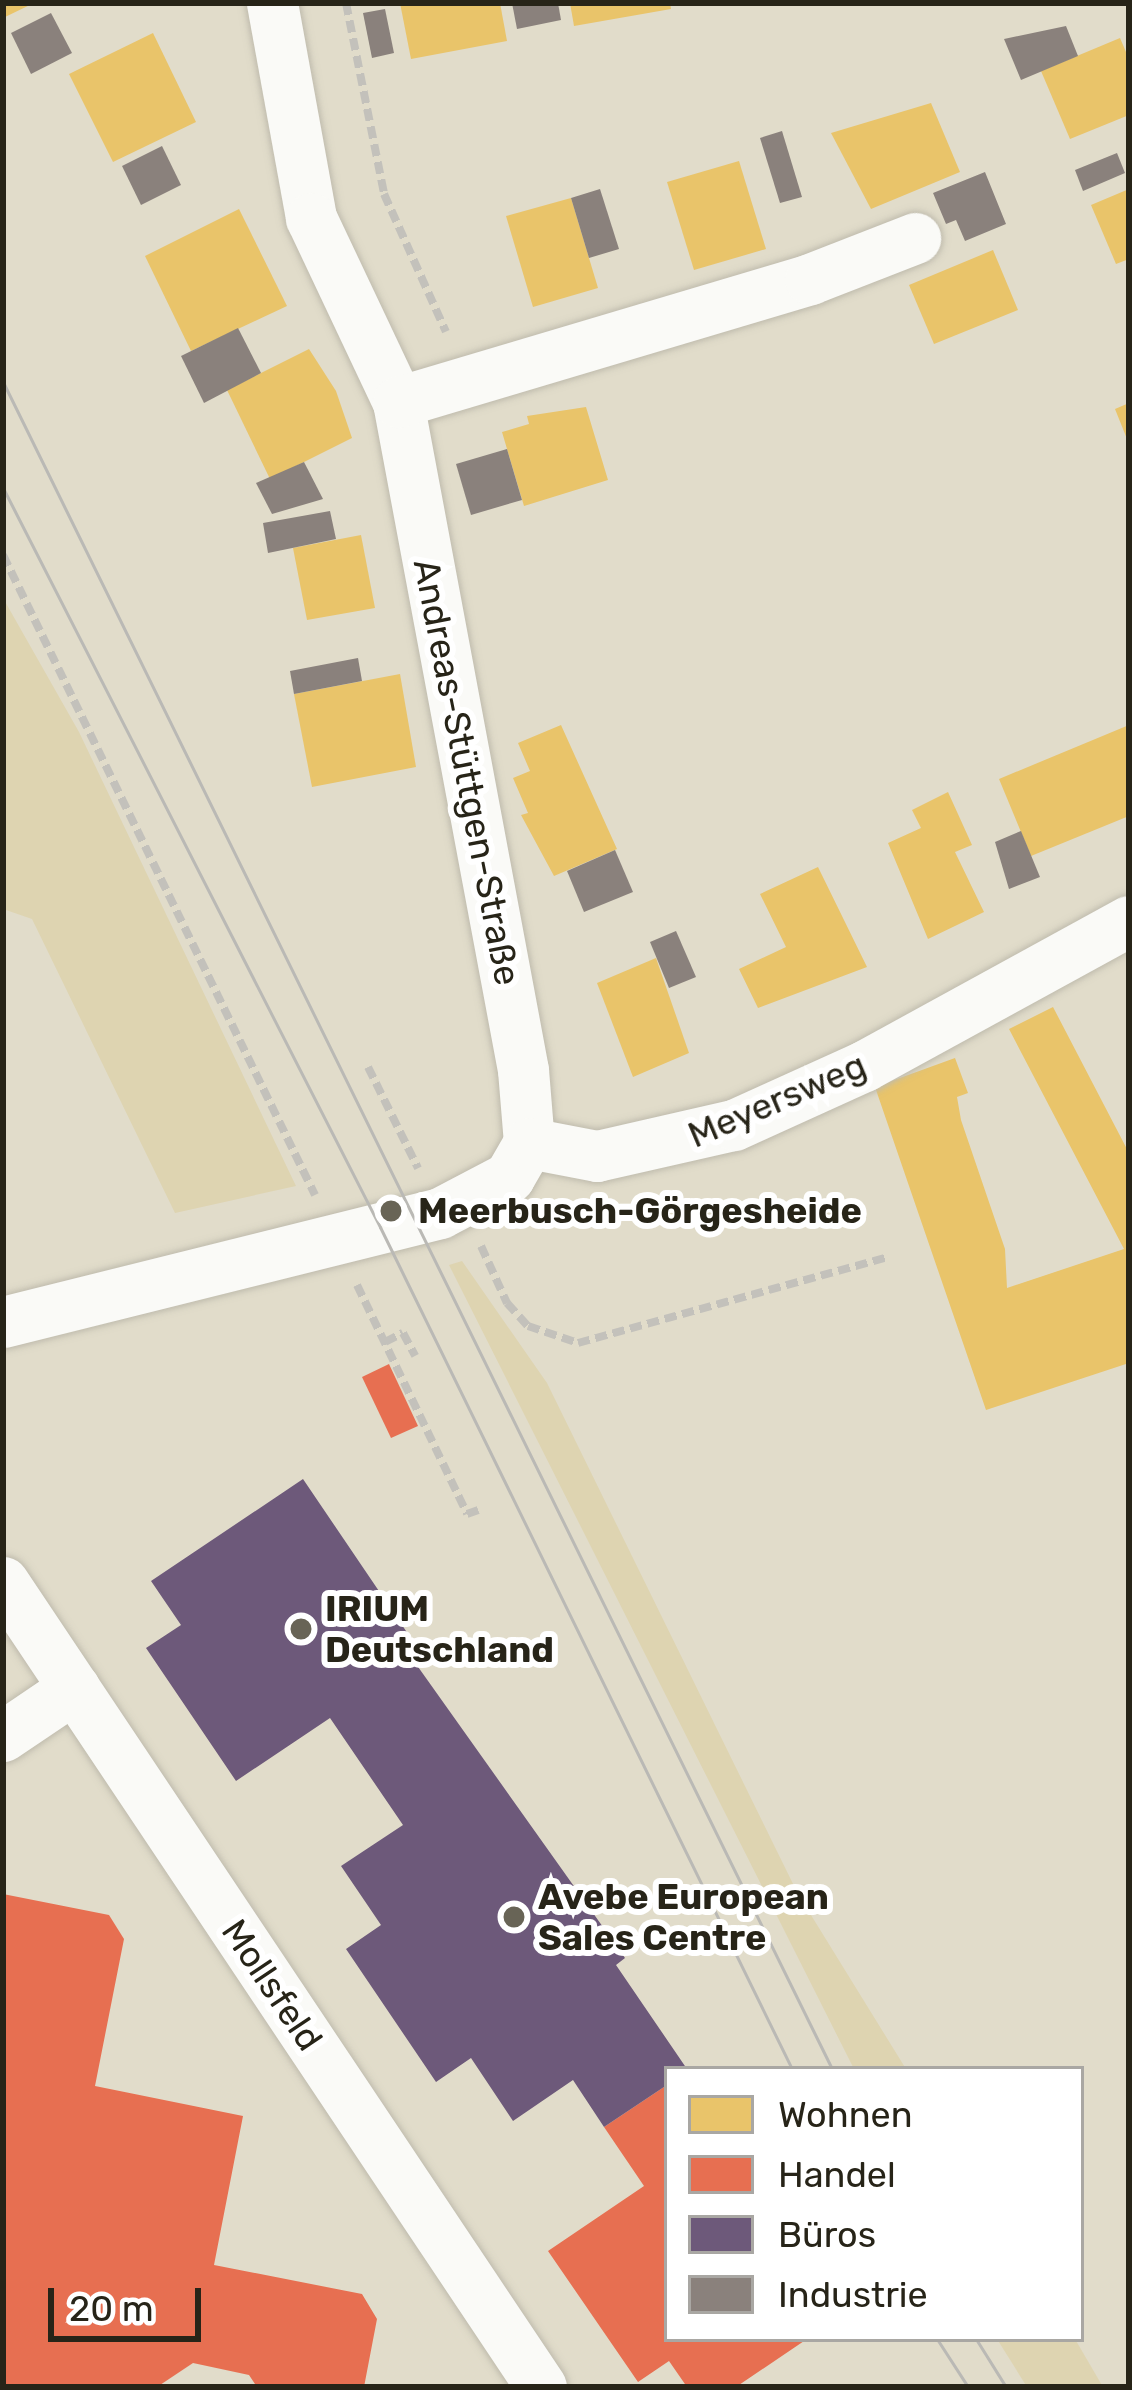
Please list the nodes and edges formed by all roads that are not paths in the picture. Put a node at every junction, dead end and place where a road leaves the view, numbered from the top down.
1 (272, 3) edge
2 (915, 238) dead end
3 (389, 381) junction
4 (1129, 921) edge
5 (529, 1143) junction
6 (3, 1322) edge
7 (3, 1582) edge
8 (74, 1688) junction
9 (3, 1736) edge
10 (541, 2387) edge

1 - 3 street, Andreas-Stüttgen-Straße
2 - 3 street
3 - 5 street, Andreas-Stüttgen-Straße
4 - 5 street, Meyersweg
5 - 6 street
7 - 8 street, Mollsfeld
8 - 9 street
8 - 10 street, Mollsfeld

